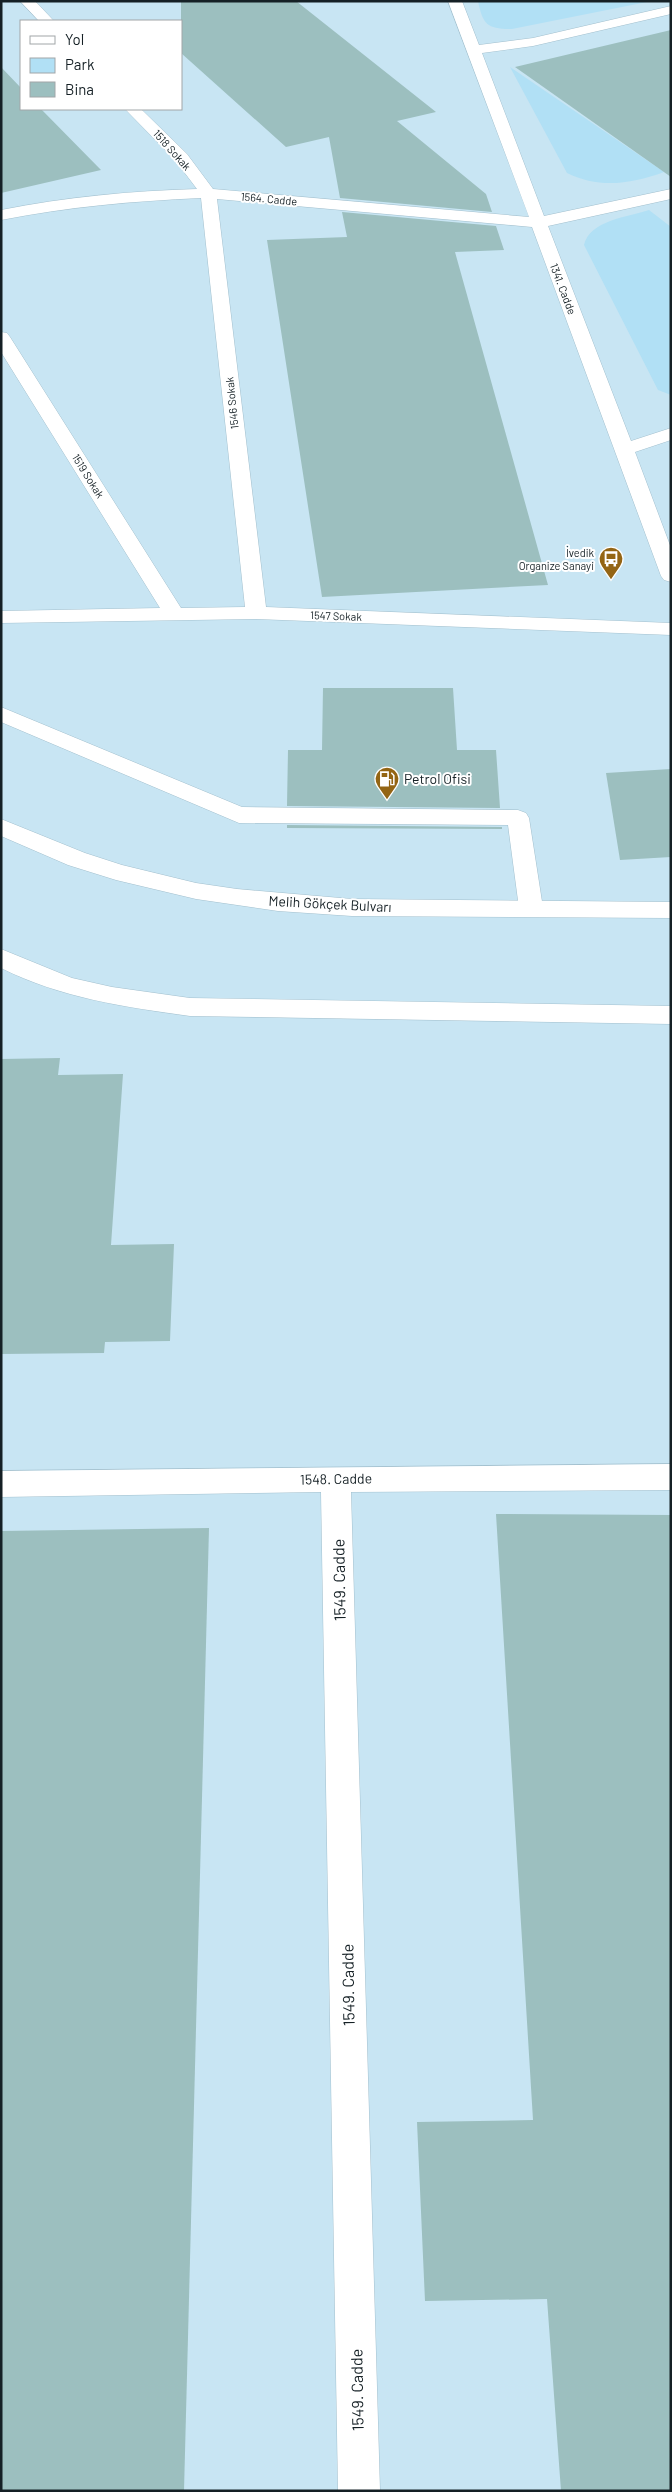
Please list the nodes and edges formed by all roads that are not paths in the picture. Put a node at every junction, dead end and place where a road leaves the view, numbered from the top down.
1 (27, 1) edge
2 (455, 1) edge
3 (671, 10) edge
4 (46, 20) edge
5 (473, 50) junction
6 (134, 110) edge
7 (208, 193) junction
8 (671, 194) edge
9 (1, 215) edge
10 (537, 223) junction
11 (1, 337) edge
12 (671, 434) edge
13 (626, 449) junction
14 (671, 576) edge
15 (256, 613) junction
16 (174, 614) junction
17 (1, 618) edge
18 (671, 629) edge
19 (1, 714) edge
20 (1, 827) edge
21 (530, 908) junction
22 (671, 910) edge
23 (1, 958) edge
24 (671, 1015) edge
25 (671, 1477) edge
26 (336, 1479) junction
27 (1, 1484) edge
28 (360, 2491) edge

1 - 4 street
2 - 5 street, 1341. Cadde
3 - 5 street
5 - 10 street, 1341. Cadde
6 - 7 street, 1518 Sokak
7 - 9 street, 1564. Cadde
7 - 10 street, 1564. Cadde
7 - 15 street, 1546 Sokak
8 - 10 street, 1564. Cadde
10 - 13 street, 1341. Cadde
11 - 16 street, 1519 Sokak
12 - 13 street
13 - 14 street, 1341. Cadde
15 - 16 street, 1547 Sokak
15 - 18 street, 1547 Sokak
16 - 17 street, 1547 Sokak
19 - 21 street
20 - 21 street, Melih Gökçek Bulvarı
21 - 22 street, Melih Gökçek Bulvarı
23 - 24 street
25 - 26 street, 1548. Cadde
26 - 27 street, 1548. Cadde
26 - 28 street, 1549. Cadde

